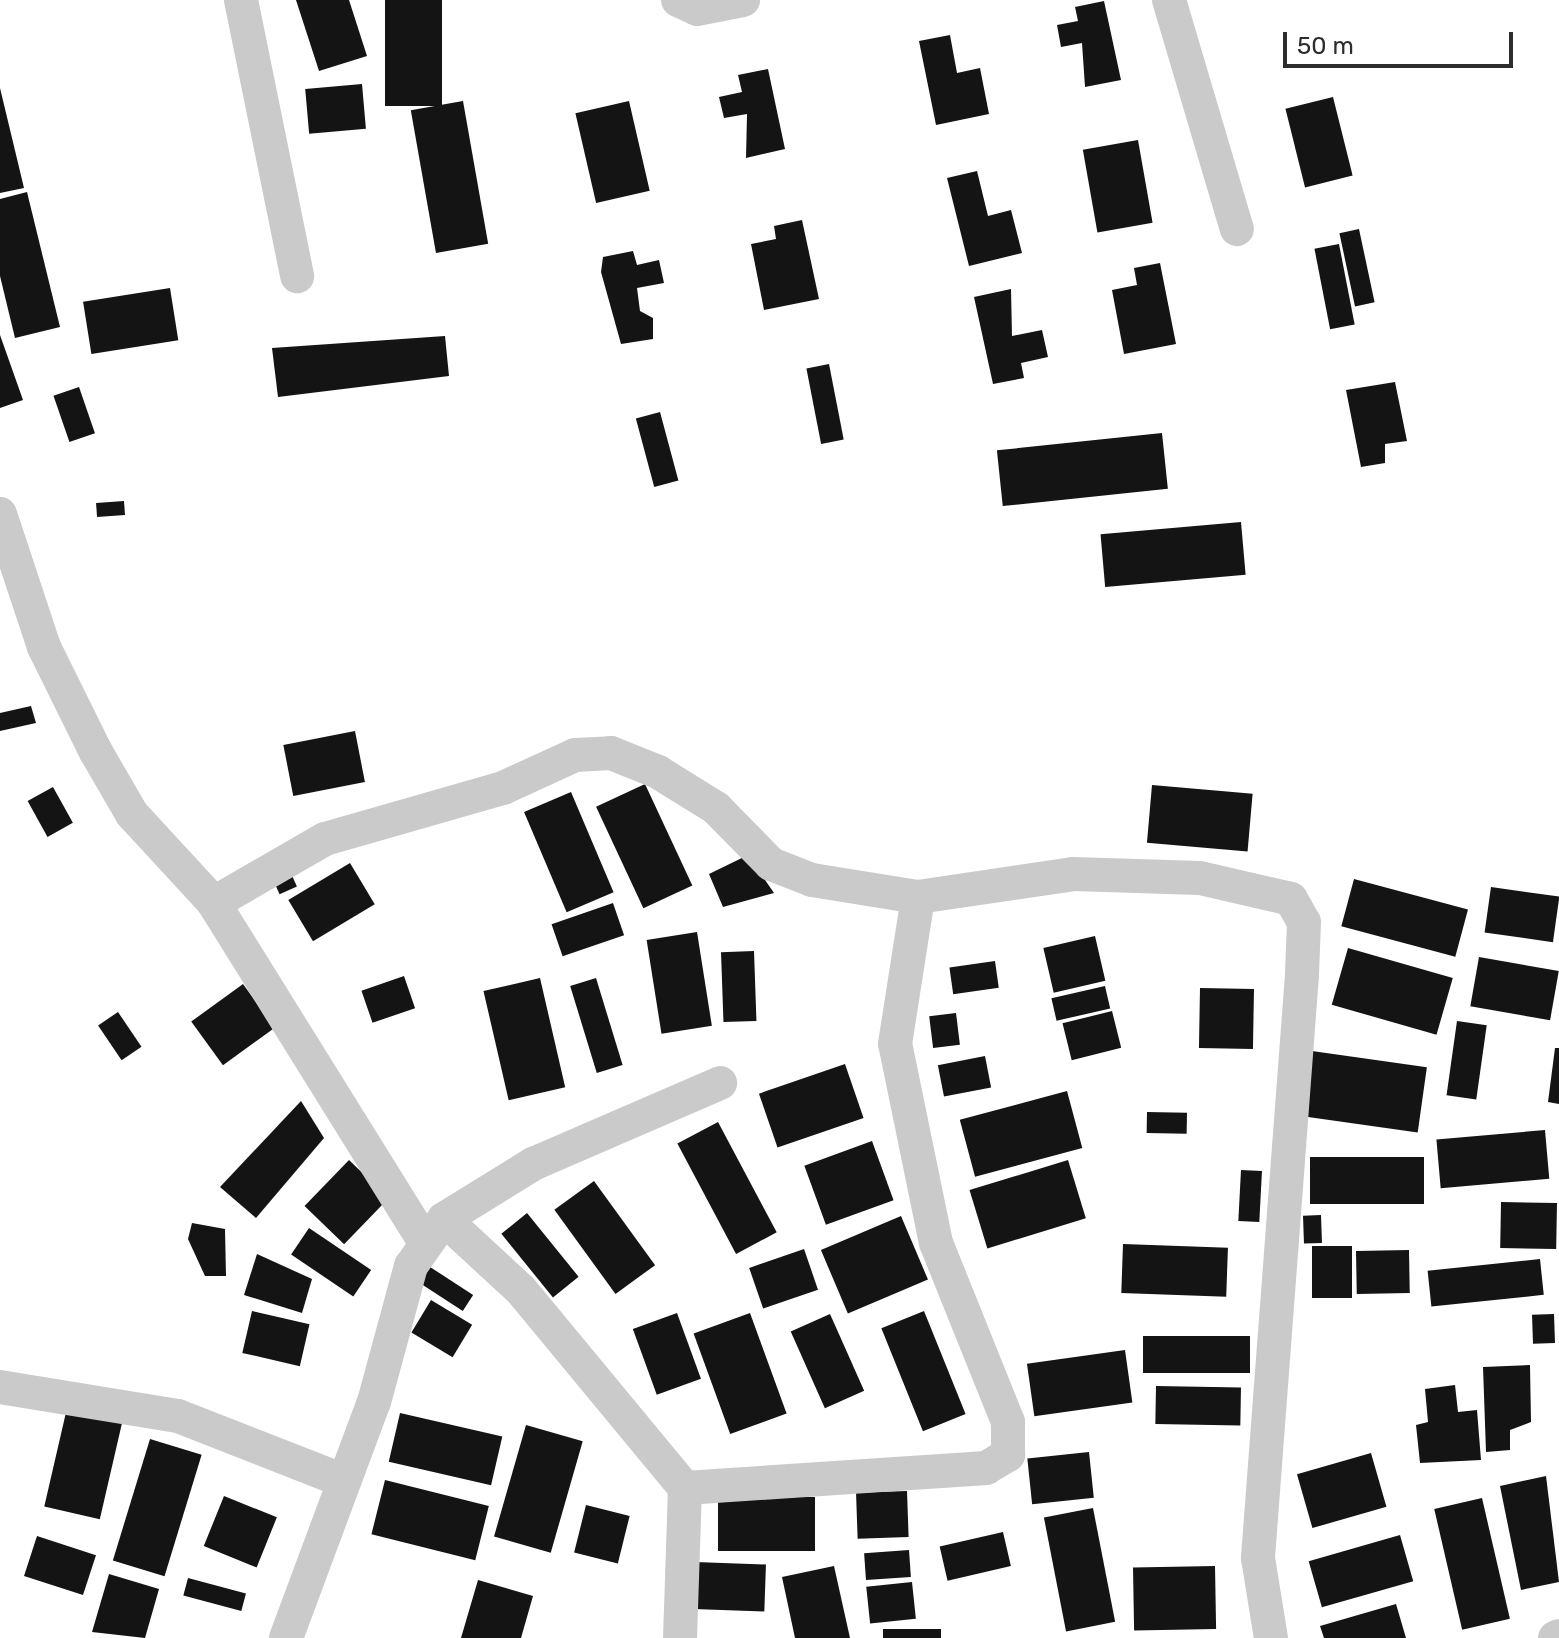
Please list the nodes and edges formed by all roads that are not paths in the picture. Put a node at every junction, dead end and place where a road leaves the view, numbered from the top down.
1 (241, 0) edge
2 (678, 0) edge
3 (743, 0) edge
4 (1169, 0) edge
5 (1237, 229) dead end
6 (297, 276) dead end
7 (0, 514) edge
8 (918, 897) junction
9 (214, 903) junction
10 (720, 1083) dead end
11 (435, 1231) junction
12 (0, 1387) edge
13 (344, 1481) junction
14 (685, 1488) junction
15 (286, 1638) edge
16 (680, 1638) edge
17 (1271, 1638) edge

1 - 6 street
2 - 3 street
4 - 5 street
7 - 9 street
8 - 9 street
8 - 14 street
8 - 17 street
9 - 11 street
10 - 11 street
11 - 13 street
11 - 14 street
12 - 13 street
13 - 15 street
14 - 16 street

